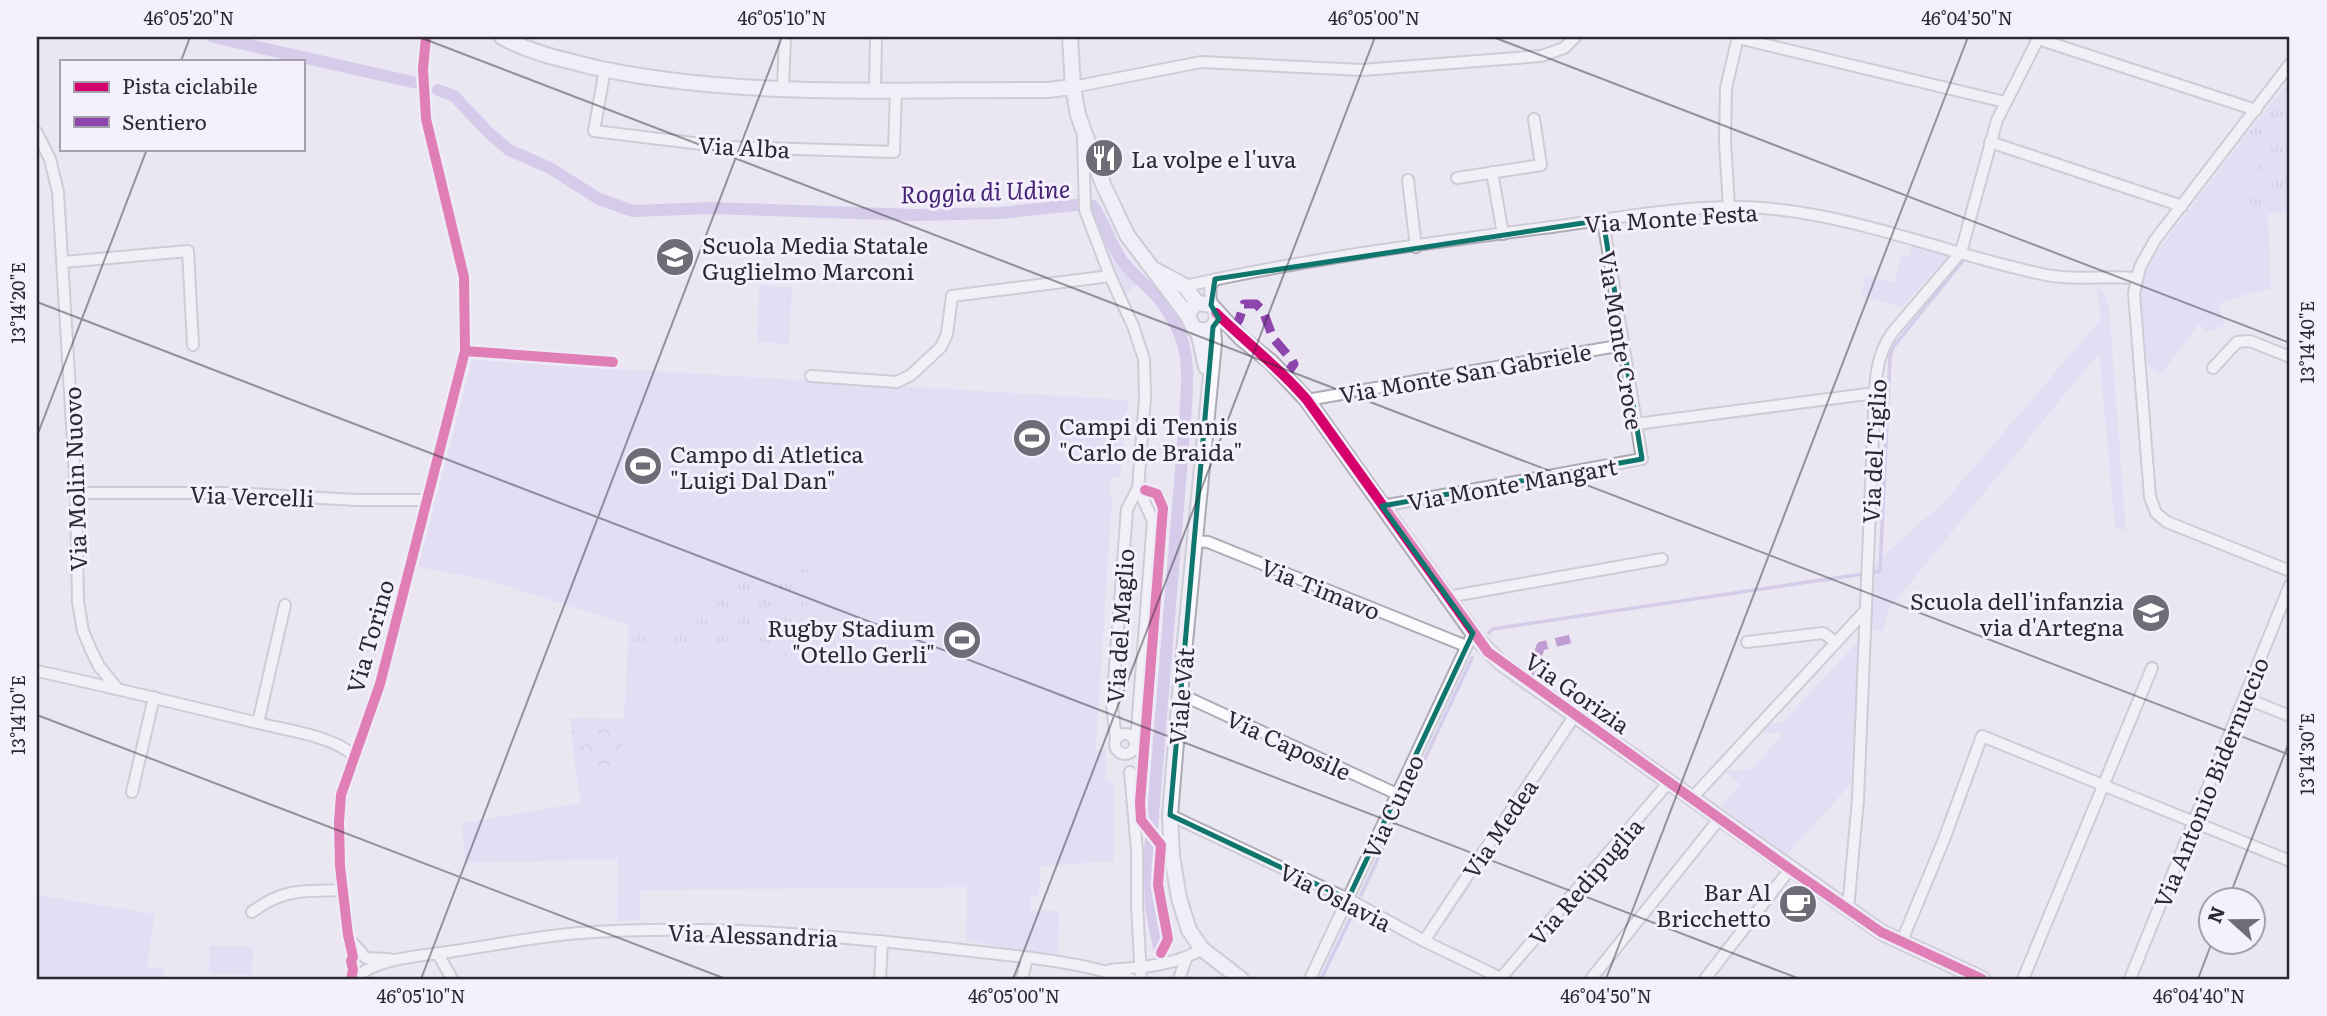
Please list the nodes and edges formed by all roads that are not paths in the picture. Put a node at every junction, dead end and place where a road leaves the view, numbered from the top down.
1 (426, 37) edge
2 (502, 37) edge
3 (785, 37) edge
4 (876, 37) edge
5 (1070, 37) edge
6 (1575, 37) edge
7 (1738, 37) edge
8 (2039, 38) edge
9 (2290, 64) edge
10 (605, 69) junction
11 (1073, 87) junction
12 (783, 88) junction
13 (875, 89) junction
14 (896, 89) junction
15 (2005, 102) junction
16 (2256, 110) junction
17 (1534, 119) dead end
18 (1082, 130) junction
19 (37, 134) edge
20 (1990, 142) junction
21 (1492, 172) junction
22 (1457, 178) dead end
23 (1408, 180) dead end
24 (2182, 206) junction
25 (1729, 208) junction
26 (1603, 220) junction
27 (1503, 234) junction
28 (1416, 247) junction
29 (1961, 252) junction
30 (64, 261) junction
31 (1153, 269) junction
32 (1110, 276) junction
33 (2136, 278) junction
34 (1210, 280) junction
35 (1185, 286) junction
36 (1211, 314) junction
37 (1188, 316) junction
38 (1198, 331) junction
39 (193, 345) dead end
40 (1623, 345) junction
41 (465, 351) junction
42 (2290, 357) edge
43 (613, 362) dead end
44 (2213, 368) dead end
45 (811, 376) dead end
46 (1209, 388) junction
47 (1875, 393) junction
48 (1307, 400) junction
49 (1636, 424) junction
50 (1642, 459) joint
51 (1138, 488) junction
52 (76, 494) junction
53 (428, 500) junction
54 (1382, 506) junction
55 (1148, 509) junction
56 (1127, 514) junction
57 (1194, 541) junction
58 (1662, 559) dead end
59 (2290, 571) edge
60 (2290, 585) edge
61 (1447, 597) junction
62 (285, 605) dead end
63 (1866, 610) junction
64 (1469, 639) junction
65 (1748, 642) dead end
66 (1836, 642) junction
67 (2152, 668) dead end
68 (37, 671) edge
69 (116, 687) junction
70 (1180, 694) junction
71 (154, 697) junction
72 (2245, 698) junction
73 (1575, 715) junction
74 (2290, 716) edge
75 (258, 723) junction
76 (1116, 739) junction
77 (1135, 746) junction
78 (1118, 752) junction
79 (354, 756) junction
80 (1130, 772) junction
81 (1669, 782) junction
82 (2104, 786) junction
83 (132, 792) dead end
84 (1397, 794) junction
85 (1692, 798) junction
86 (1170, 815) junction
87 (1720, 818) junction
88 (2194, 822) junction
89 (2290, 861) edge
90 (1790, 869) junction
91 (342, 890) junction
92 (1348, 899) junction
93 (1848, 909) junction
94 (252, 912) dead end
95 (881, 941) junction
96 (1424, 941) junction
97 (1900, 943) junction
98 (1202, 949) junction
99 (438, 954) junction
100 (1027, 958) junction
101 (1186, 959) junction
102 (358, 967) edge
103 (1104, 970) junction
104 (1141, 973) edge
105 (452, 979) edge
106 (880, 979) edge
107 (1022, 979) edge
108 (1131, 979) edge
109 (1179, 979) edge
110 (1241, 979) edge
111 (1310, 979) edge
112 (1501, 979) edge
113 (1591, 979) edge
114 (1705, 979) edge
115 (1982, 979) edge
116 (2023, 979) edge
117 (2130, 979) edge

1 - 41 street, Via Torino
2 - 10 main road
3 - 12 street
4 - 13 street
5 - 11 main road, Viale Vât
6 - 11 street
7 - 15 street
7 - 25 street
8 - 15 street, Via del Tiglio
8 - 16 street
9 - 16 street
10 - 12 main road
10 - 14 street, Via Alba
11 - 14 main road
11 - 18 main road, Viale Vât
12 - 13 main road
13 - 14 main road
15 - 20 street, Via del Tiglio
16 - 24 street
17 - 21 street
18 - 31 main road, Viale Vât
18 - 32 street, Via del Maglio
19 - 30 street, Via Molin Nuovo
20 - 24 street
20 - 29 street, Via del Tiglio
21 - 22 street
21 - 27 street
23 - 28 street
24 - 33 street
25 - 26 street, Via Monte Festa
25 - 29 street, Via Monte Festa
26 - 27 street, Via Monte Festa
26 - 40 street, Via Monte Croce
27 - 28 street, Via Monte Festa
28 - 34 street, Via Monte Festa
29 - 33 street, Via Monte Festa
29 - 47 street, Via del Tiglio
30 - 39 street
30 - 52 street, Via Molin Nuovo
31 - 35 main road, Viale Vât
31 - 37 main road, Viale Vât
32 - 45 street
32 - 51 street, Via del Maglio
33 - 59 street
34 - 35 street, Via Monte Festa
34 - 36 street
35 - 36 main road, Viale Vât
36 - 37 main road
36 - 38 main road
36 - 46 main road, Viale Vât
36 - 48 main road, Via Gorizia
37 - 38 main road, Viale Vât
38 - 46 main road, Viale Vât
40 - 48 street, Via Monte San Gabriele
40 - 49 street, Via Monte Croce
41 - 43 street
41 - 53 street, Via Torino
42 - 44 street
46 - 57 main road, Viale Vât
47 - 49 street
47 - 63 street, Via del Tiglio
48 - 54 main road, Via Gorizia
49 - 50 street, Via Monte Croce
50 - 54 street, Via Monte Mangart
51 - 55 street, Via del Maglio
51 - 56 street, Via del Maglio
52 - 53 street, Via Vercelli
52 - 69 street, Via Molin Nuovo
53 - 79 street, Via Torino
54 - 61 main road, Via Gorizia
55 - 56 street
55 - 77 street, Via del Maglio
56 - 76 street, Via del Maglio
57 - 64 street, Via Timavo
57 - 70 main road, Viale Vât
58 - 61 street
60 - 72 street, Via Antonio Bidernuccio
61 - 64 main road, Via Gorizia
62 - 75 street
63 - 66 street
63 - 93 street, Via del Tiglio
64 - 73 main road, Via Gorizia
64 - 84 street, Via Cuneo
65 - 66 street
66 - 85 street
67 - 82 street
68 - 69 street
69 - 71 street
70 - 84 street, Via Caposile
70 - 86 main road, Viale Vât
71 - 75 street
71 - 83 street
72 - 74 street
72 - 88 street, Via Antonio Bidernuccio
73 - 81 main road, Via Gorizia
73 - 96 street, Via Medea
75 - 79 street
76 - 77 street, Via del Maglio
76 - 78 street, Via del Maglio
77 - 78 street
77 - 80 street, Via del Maglio
78 - 80 street, Via del Maglio
79 - 91 street, Via Torino
80 - 104 street, Via del Maglio
81 - 85 main road, Via Gorizia
81 - 112 street, Via Redipuglia
82 - 88 street
82 - 97 street
82 - 116 street
84 - 92 street, Via Cuneo
85 - 87 main road, Via Gorizia
86 - 92 street, Via Oslavia
86 - 98 main road, Viale Vât
87 - 90 main road, Via Gorizia
87 - 113 street
88 - 89 street
88 - 117 street, Via Antonio Bidernuccio
90 - 93 main road, Via Gorizia
90 - 114 street
91 - 94 street
91 - 102 street, Via Torino
92 - 96 street, Via Oslavia
92 - 111 street, Via Cuneo
93 - 97 main road, Via Gorizia
95 - 99 street, Via Alessandria
95 - 100 street, Via Alessandria
95 - 106 street
96 - 112 street, Via Oslavia
97 - 115 main road, Via Gorizia
98 - 101 street
98 - 110 main road, Viale Vât
99 - 102 street, Via Alessandria
99 - 105 street
100 - 103 street, Via Alessandria
100 - 107 street
101 - 104 street, Via Alessandria
101 - 109 street
103 - 104 street, Via Alessandria
103 - 108 street, Via Alessandria

